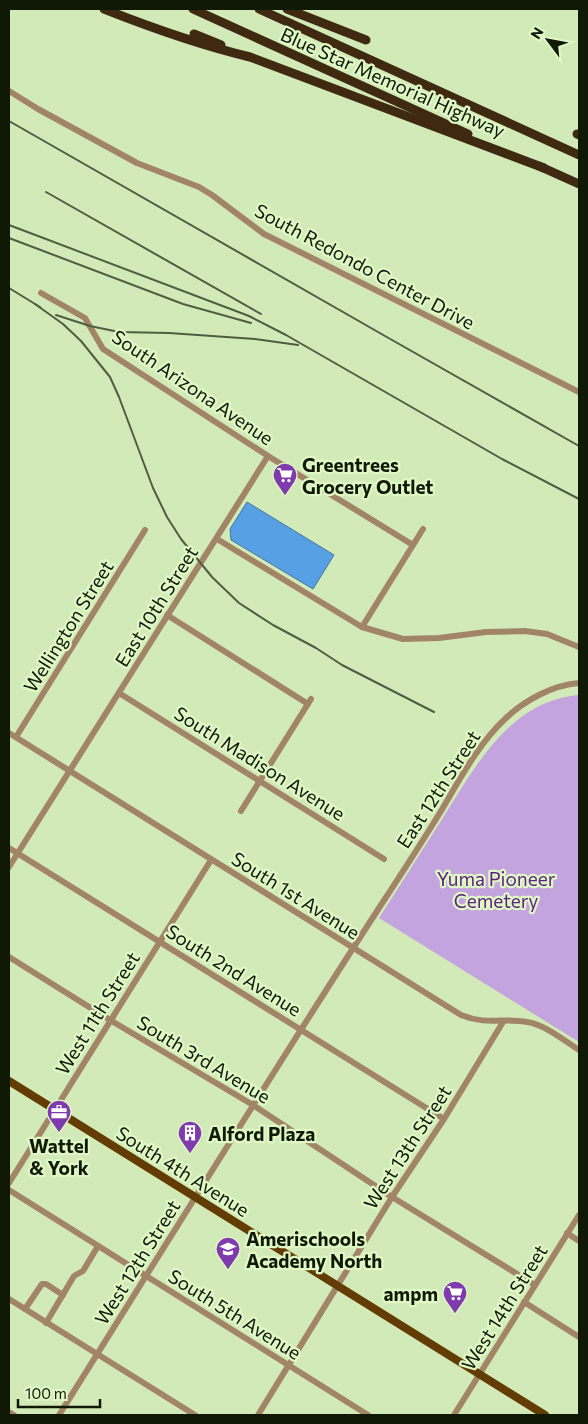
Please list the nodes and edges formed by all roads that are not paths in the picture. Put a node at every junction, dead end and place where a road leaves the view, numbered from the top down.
1 (104, 9) edge
2 (193, 9) edge
3 (259, 9) edge
4 (288, 9) edge
5 (194, 34) dead end
6 (366, 40) dead end
7 (250, 57) junction
8 (9, 91) edge
9 (579, 155) edge
10 (544, 168) junction
11 (579, 184) edge
12 (41, 293) dead end
13 (579, 392) edge
14 (268, 456) junction
15 (423, 529) dead end
16 (145, 530) dead end
17 (216, 539) junction
18 (412, 545) junction
19 (167, 615) junction
20 (362, 627) junction
21 (579, 647) edge
22 (579, 683) edge
23 (119, 693) junction
24 (9, 733) edge
25 (16, 737) junction
26 (69, 771) junction
27 (260, 780) junction
28 (241, 811) dead end
29 (9, 848) edge
30 (18, 853) junction
31 (384, 859) dead end
32 (211, 860) junction
33 (9, 867) edge
34 (159, 942) junction
35 (352, 947) junction
36 (9, 957) edge
37 (110, 1020) junction
38 (503, 1022) junction
39 (301, 1029) junction
40 (579, 1050) edge
41 (9, 1081) edge
42 (254, 1105) junction
43 (54, 1109) junction
44 (444, 1119) junction
45 (9, 1183) edge
46 (9, 1190) edge
47 (392, 1197) junction
48 (195, 1198) junction
49 (579, 1215) edge
50 (567, 1233) junction
51 (579, 1241) edge
52 (98, 1246) junction
53 (146, 1276) junction
54 (535, 1285) junction
55 (338, 1286) junction
56 (63, 1295) junction
57 (9, 1299) edge
58 (524, 1302) junction
59 (25, 1310) junction
60 (46, 1322) junction
61 (579, 1336) edge
62 (97, 1354) junction
63 (288, 1365) junction
64 (480, 1375) junction
65 (9, 1412) edge
66 (14, 1415) edge
67 (59, 1415) edge
68 (195, 1415) edge
69 (258, 1415) edge
70 (368, 1415) edge
71 (454, 1415) edge
72 (545, 1415) edge

1 - 7 highway
2 - 10 highway, Blue Star Memorial Highway
3 - 9 highway
4 - 6 highway
5 - 7 highway
7 - 10 highway
8 - 13 street, South Redondo Center Drive
10 - 11 highway, Blue Star Memorial Highway
12 - 14 street, South Arizona Avenue
14 - 17 street, East 10th Street
14 - 18 street, South Arizona Avenue
15 - 18 street
16 - 25 street, Wellington Street
17 - 19 street, East 10th Street
17 - 20 street
18 - 20 street
19 - 23 street, East 10th Street
19 - 27 street
20 - 21 street
22 - 35 street, East 12th Street
23 - 26 street, East 10th Street
23 - 27 street, South Madison Avenue
24 - 25 street, South 1st Avenue
25 - 26 street, South 1st Avenue
26 - 30 street, East 10th Street
26 - 32 street, South 1st Avenue
27 - 28 street
27 - 31 street, South Madison Avenue
29 - 30 street, South 2nd Avenue
30 - 33 street, East 10th Street
30 - 34 street, South 2nd Avenue
32 - 34 street, West 11th Street
32 - 35 street, South 1st Avenue
34 - 37 street, West 11th Street
34 - 39 street, South 2nd Avenue
35 - 38 street, South 1st Avenue
35 - 39 street, West 12th Street
36 - 37 street, South 3rd Avenue
37 - 42 street, South 3rd Avenue
37 - 43 street, West 11th Street
38 - 40 street, South 1st Avenue
38 - 44 street, West 13th Street
39 - 42 street, West 12th Street
39 - 44 street, South 2nd Avenue
41 - 43 main road, South 4th Avenue
42 - 47 street, South 3rd Avenue
42 - 48 street, West 12th Street
43 - 45 street, West 11th Street
43 - 48 main road, South 4th Avenue
44 - 47 street, West 13th Street
46 - 52 street, South 5th Avenue
47 - 54 street, South 3rd Avenue
47 - 55 street, West 13th Street
48 - 53 street, West 12th Street
48 - 55 main road, South 4th Avenue
49 - 50 street, West 14th Street
50 - 51 street
50 - 54 street, West 14th Street
52 - 53 street, South 5th Avenue
52 - 56 street
53 - 62 street, West 12th Street
53 - 63 street, South 5th Avenue
54 - 58 street, West 14th Street
55 - 63 street, West 13th Street
55 - 64 main road, South 4th Avenue
56 - 59 street
56 - 60 street
57 - 59 street
58 - 61 street
58 - 64 street, West 14th Street
59 - 60 street
60 - 62 street
62 - 67 street, West 12th Street
62 - 68 street
63 - 69 street, West 13th Street
63 - 70 street, South 5th Avenue
64 - 71 street, West 14th Street
64 - 72 main road, South 4th Avenue
65 - 66 street

